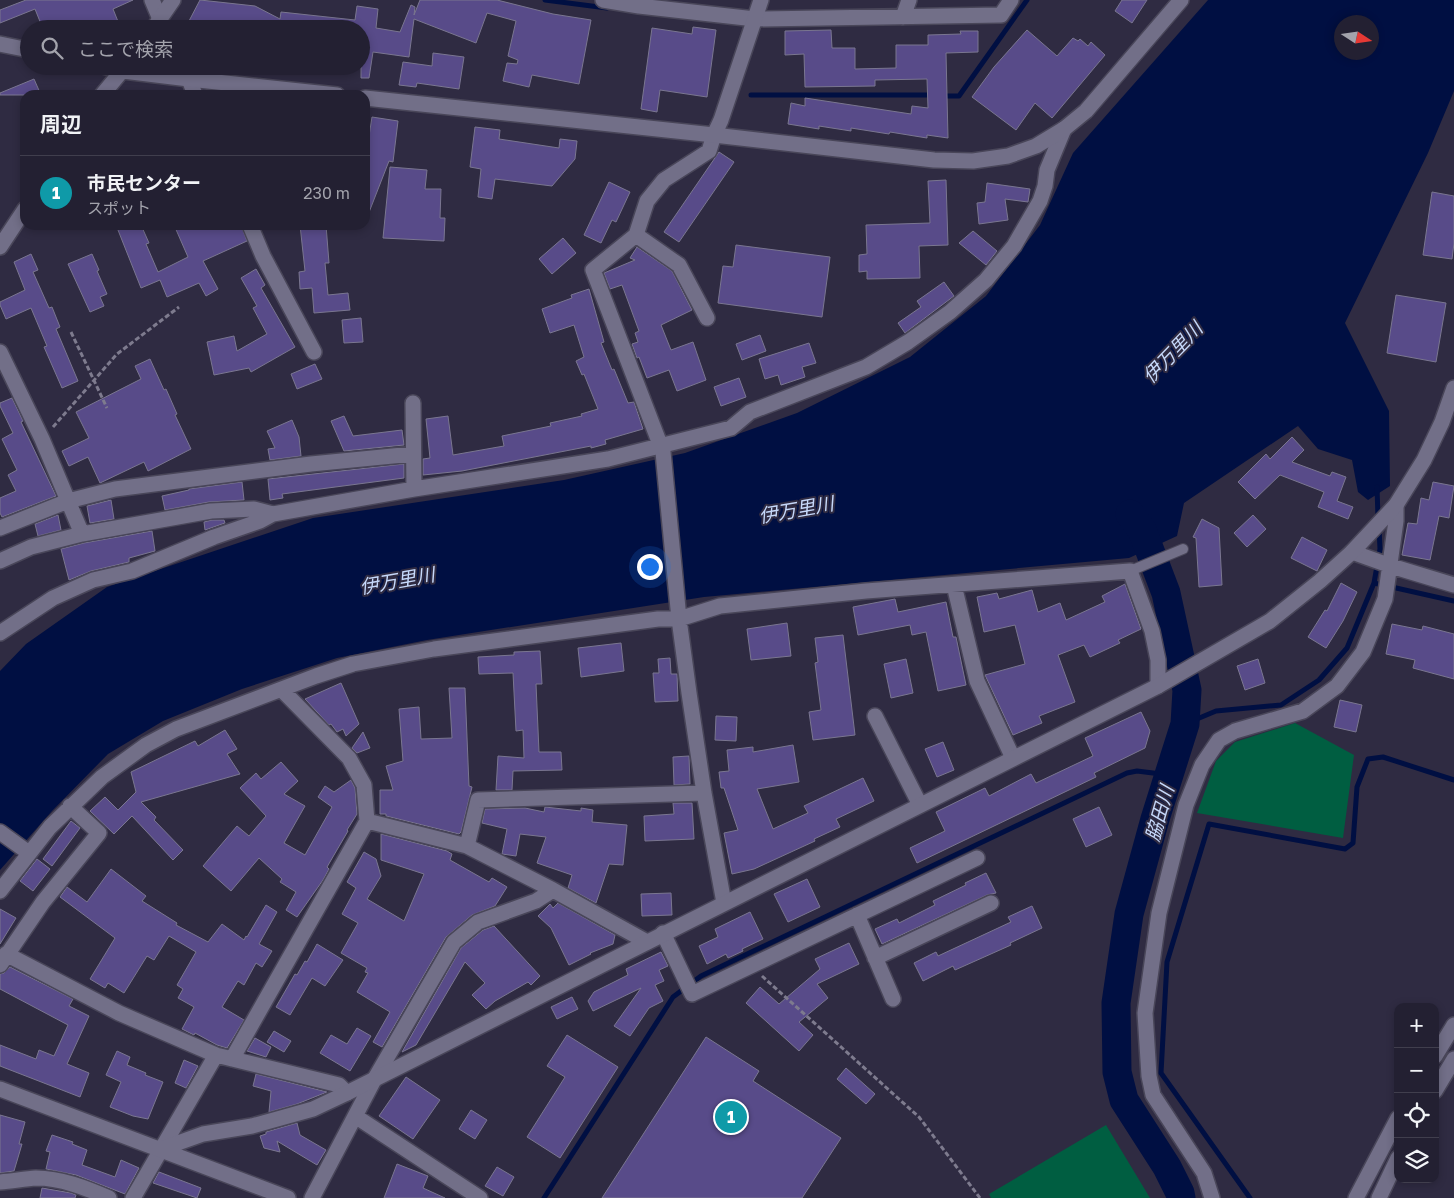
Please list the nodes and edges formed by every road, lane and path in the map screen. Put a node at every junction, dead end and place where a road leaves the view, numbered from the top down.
1 (152, 0) edge
2 (173, 0) edge
3 (603, 0) edge
4 (761, 0) edge
5 (908, 0) edge
6 (1011, 0) edge
7 (1181, 0) edge
8 (640, 3) edge
9 (903, 17) junction
10 (755, 19) junction
11 (155, 20) edge
12 (159, 20) edge
13 (0, 44) edge
14 (20, 48) edge
15 (118, 75) edge
16 (165, 75) edge
17 (189, 79) junction
18 (106, 90) edge
19 (194, 90) edge
20 (291, 90) edge
21 (370, 99) edge
22 (1064, 129) junction
23 (714, 135) junction
24 (20, 217) edge
25 (252, 230) edge
26 (636, 235) junction
27 (0, 247) edge
28 (179, 307) dead end
29 (707, 318) dead end
30 (71, 332) dead end
31 (0, 352) edge
32 (314, 352) dead end
33 (94, 380) junction
34 (1454, 388) edge
35 (413, 403) dead end
36 (107, 408) dead end
37 (42, 439) junction
38 (662, 448) junction
39 (413, 454) junction
40 (414, 489) junction
41 (68, 501) junction
42 (1396, 505) junction
43 (273, 514) junction
44 (0, 528) edge
45 (82, 534) junction
46 (1183, 550) dead end
47 (1352, 552) junction
48 (0, 561) edge
49 (1391, 566) junction
50 (1130, 571) junction
51 (954, 585) junction
52 (1454, 585) edge
53 (680, 613) junction
54 (0, 633) edge
55 (1158, 686) junction
56 (282, 690) junction
57 (875, 716) dead end
58 (1013, 758) junction
59 (704, 793) junction
60 (920, 805) junction
61 (70, 806) junction
62 (367, 821) junction
63 (0, 832) edge
64 (467, 846) junction
65 (29, 853) junction
66 (977, 858) dead end
67 (553, 890) junction
68 (0, 891) edge
69 (724, 902) junction
70 (991, 903) dead end
71 (857, 915) junction
72 (663, 933) junction
73 (647, 942) junction
74 (876, 958) junction
75 (3, 959) edge
76 (750, 966) junction
77 (893, 999) dead end
78 (1454, 1025) edge
79 (1439, 1049) edge
80 (216, 1055) junction
81 (232, 1059) junction
82 (1454, 1059) edge
83 (374, 1080) junction
84 (1439, 1084) edge
85 (0, 1088) edge
86 (348, 1093) junction
87 (355, 1116) junction
88 (1394, 1126) edge
89 (161, 1149) junction
90 (1394, 1166) edge
91 (0, 1182) edge
92 (109, 1198) edge
93 (133, 1198) edge
94 (288, 1198) edge
95 (312, 1198) edge
96 (480, 1198) edge
97 (980, 1198) edge
98 (1212, 1198) edge
99 (1356, 1198) edge
100 (1379, 1198) edge

1 - 11 street
2 - 12 street
3 - 8 street
4 - 10 street
5 - 9 street
6 - 9 street
7 - 22 street
8 - 10 street
9 - 10 street
10 - 23 street
13 - 14 street
15 - 18 street
16 - 17 street
17 - 19 street
17 - 20 street
21 - 23 street
22 - 23 street
22 - 38 street
23 - 26 street
24 - 27 street
25 - 32 street
26 - 29 street
26 - 38 street
28 - 33 path
30 - 33 path
31 - 37 street
33 - 36 path
33 - 37 path
34 - 42 street
35 - 39 street
37 - 41 street
38 - 40 street
38 - 53 street
39 - 40 street
39 - 41 street
40 - 43 street
41 - 44 street
41 - 45 street
42 - 47 street
42 - 49 street
43 - 45 street
43 - 54 street
45 - 48 street
46 - 50 lane
47 - 49 street
47 - 55 street
49 - 52 street
49 - 98 street
50 - 51 street
50 - 55 street
51 - 53 street
51 - 58 street
53 - 56 street
53 - 59 street
55 - 58 street
56 - 61 street
56 - 62 street
57 - 60 street
58 - 60 street
59 - 64 street
59 - 69 street
60 - 69 street
61 - 65 street
61 - 75 street
62 - 64 street
62 - 81 street
63 - 65 street
64 - 67 street
65 - 68 street
66 - 71 street
67 - 73 street
67 - 83 street
69 - 72 street
70 - 74 street
71 - 74 street
71 - 76 street
72 - 73 street
72 - 76 street
73 - 83 street
74 - 77 street
75 - 80 street
76 - 97 path
78 - 79 street
80 - 81 street
80 - 89 street
81 - 86 street
82 - 84 street
83 - 86 street
83 - 87 street
85 - 89 street
86 - 89 street
87 - 95 street
87 - 96 street
88 - 99 street
89 - 93 street
89 - 94 street
90 - 100 street
91 - 92 street

